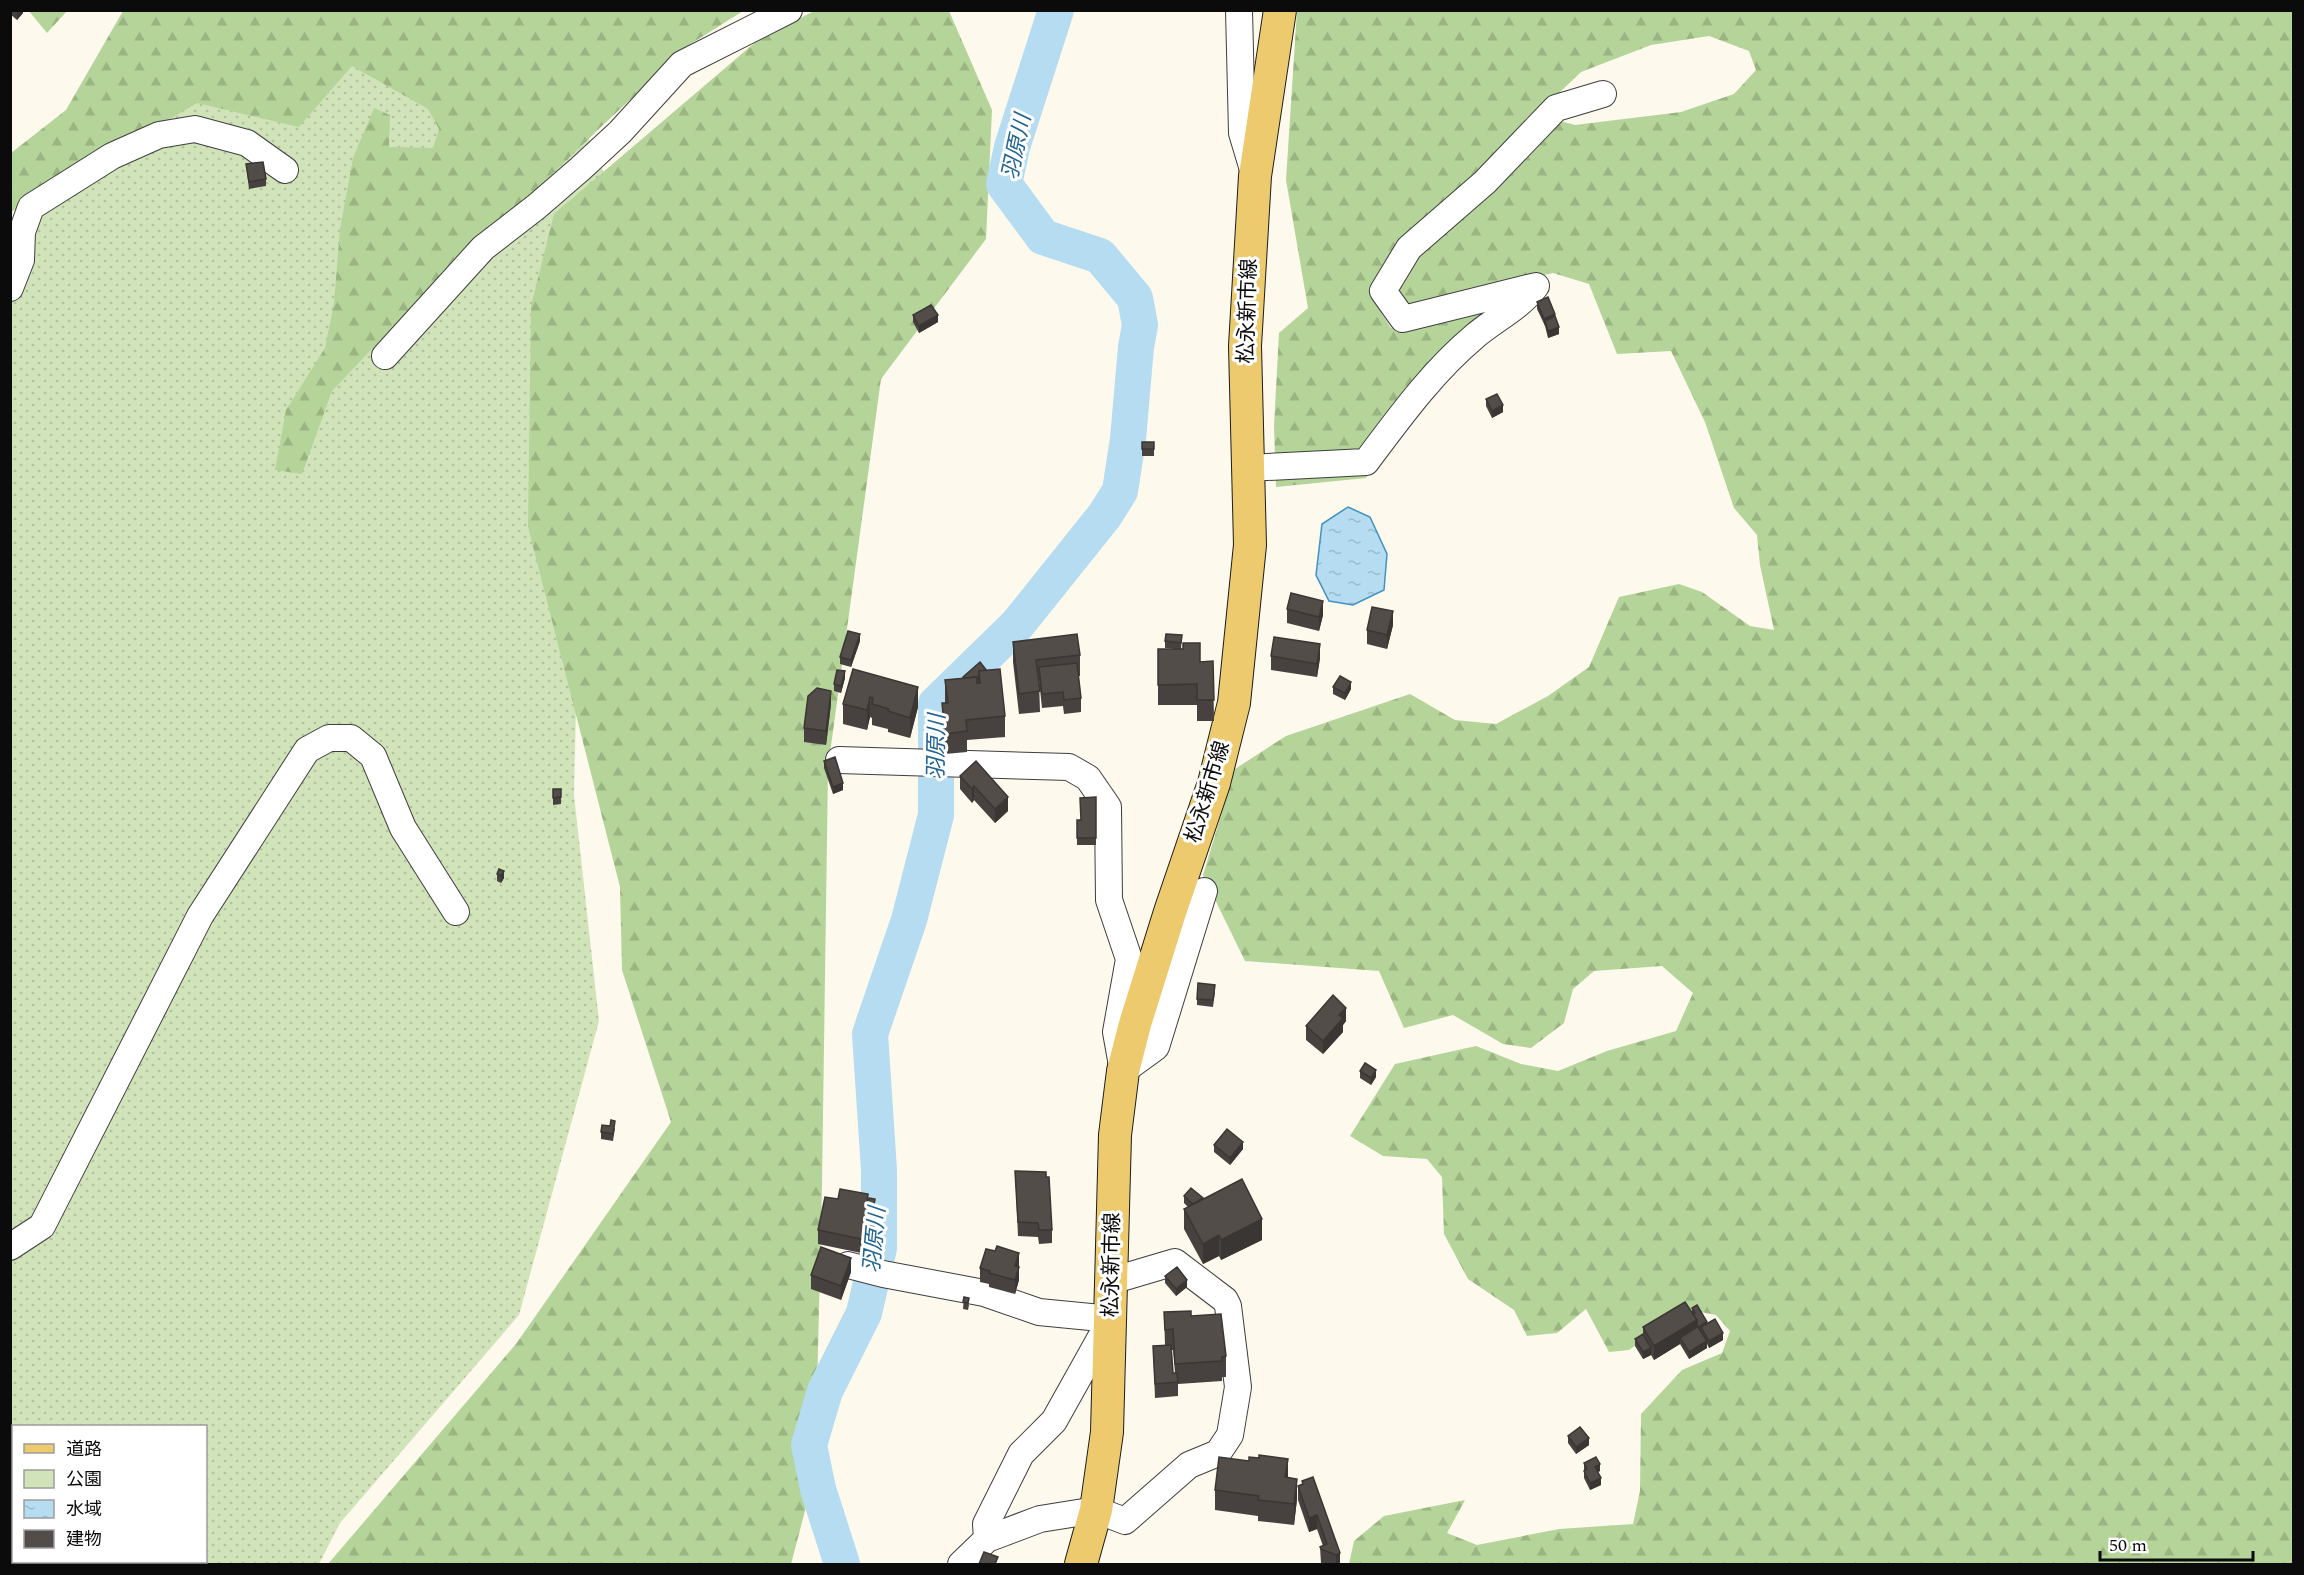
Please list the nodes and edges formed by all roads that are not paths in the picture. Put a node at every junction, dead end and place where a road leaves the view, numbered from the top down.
1 (789, 10) edge
2 (1239, 10) edge
3 (1280, 10) edge
4 (1603, 94) dead end
5 (285, 170) dead end
6 (1255, 177) junction
7 (10, 288) edge
8 (385, 356) dead end
9 (1248, 468) junction
10 (839, 760) edge
11 (1204, 891) dead end
12 (456, 912) dead end
13 (1123, 1071) junction
14 (10, 1247) edge
15 (848, 1265) edge
16 (1112, 1281) junction
17 (1111, 1319) junction
18 (1096, 1510) junction
19 (987, 1539) junction
20 (961, 1564) edge
21 (1080, 1564) edge

1 - 8 street
2 - 6 street
3 - 6 main road, 松永新市線
4 - 9 street
5 - 7 street
6 - 9 main road, 松永新市線
9 - 13 main road, 松永新市線
10 - 13 street
11 - 13 street
12 - 14 street
13 - 16 main road, 松永新市線
15 - 17 street
16 - 17 main road, 松永新市線
16 - 18 street
17 - 18 main road, 松永新市線
17 - 19 street
18 - 19 street
18 - 21 main road, 松永新市線
19 - 20 street

